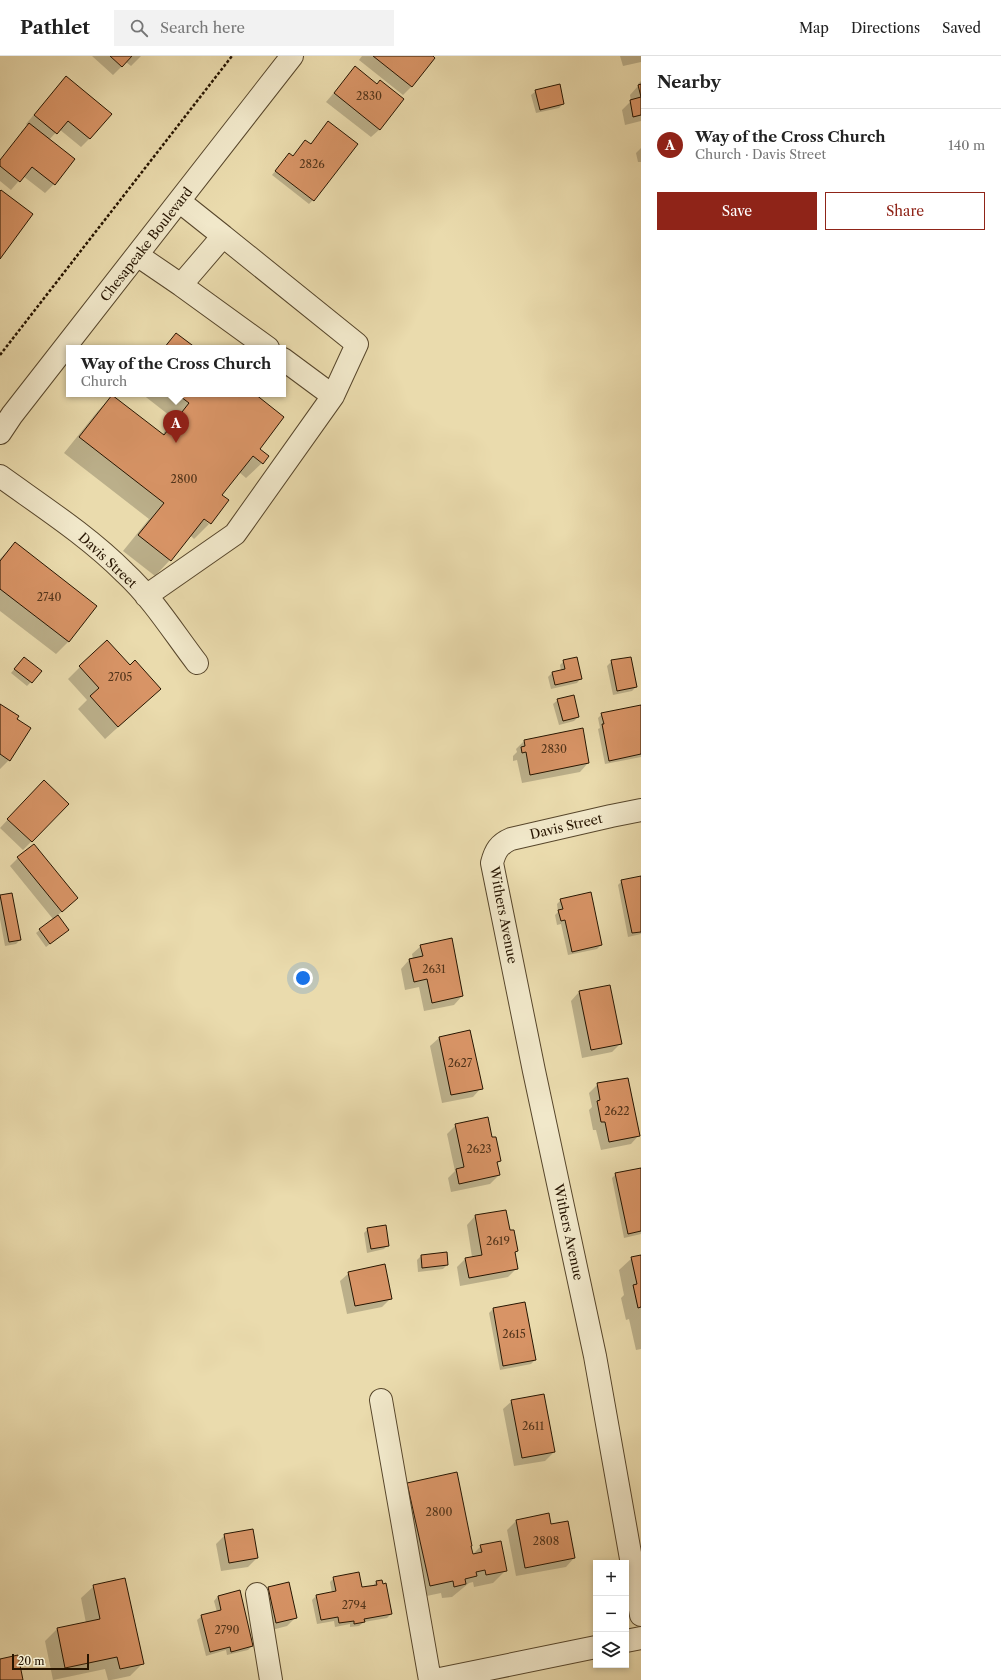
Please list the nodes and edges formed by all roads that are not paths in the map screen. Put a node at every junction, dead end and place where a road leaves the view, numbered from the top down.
1 (292, 56) edge
2 (179, 201) junction
3 (223, 236) junction
4 (137, 255) junction
5 (181, 285) junction
6 (67, 345) edge
7 (264, 345) edge
8 (66, 346) edge
9 (286, 361) edge
10 (333, 396) junction
11 (0, 433) edge
12 (0, 476) edge
13 (146, 596) junction
14 (197, 663) dead end
15 (641, 810) edge
16 (495, 851) joint
17 (382, 1400) dead end
18 (257, 1594) dead end
19 (641, 1615) edge
20 (641, 1638) edge
21 (629, 1640) edge
22 (593, 1648) edge
23 (271, 1680) edge
24 (430, 1680) edge
25 (436, 1680) edge

1 - 2 street, Chesapeake Boulevard
2 - 3 street
2 - 4 street, Chesapeake Boulevard
3 - 5 street
3 - 10 street
4 - 5 street
4 - 6 street, Chesapeake Boulevard
5 - 7 street
8 - 11 street, Chesapeake Boulevard
9 - 10 street
10 - 13 street
12 - 13 street, Davis Street
13 - 14 street, Davis Street
15 - 16 street, Davis Street
16 - 19 street, Withers Avenue
17 - 24 street
18 - 23 street
20 - 21 street
22 - 25 street

